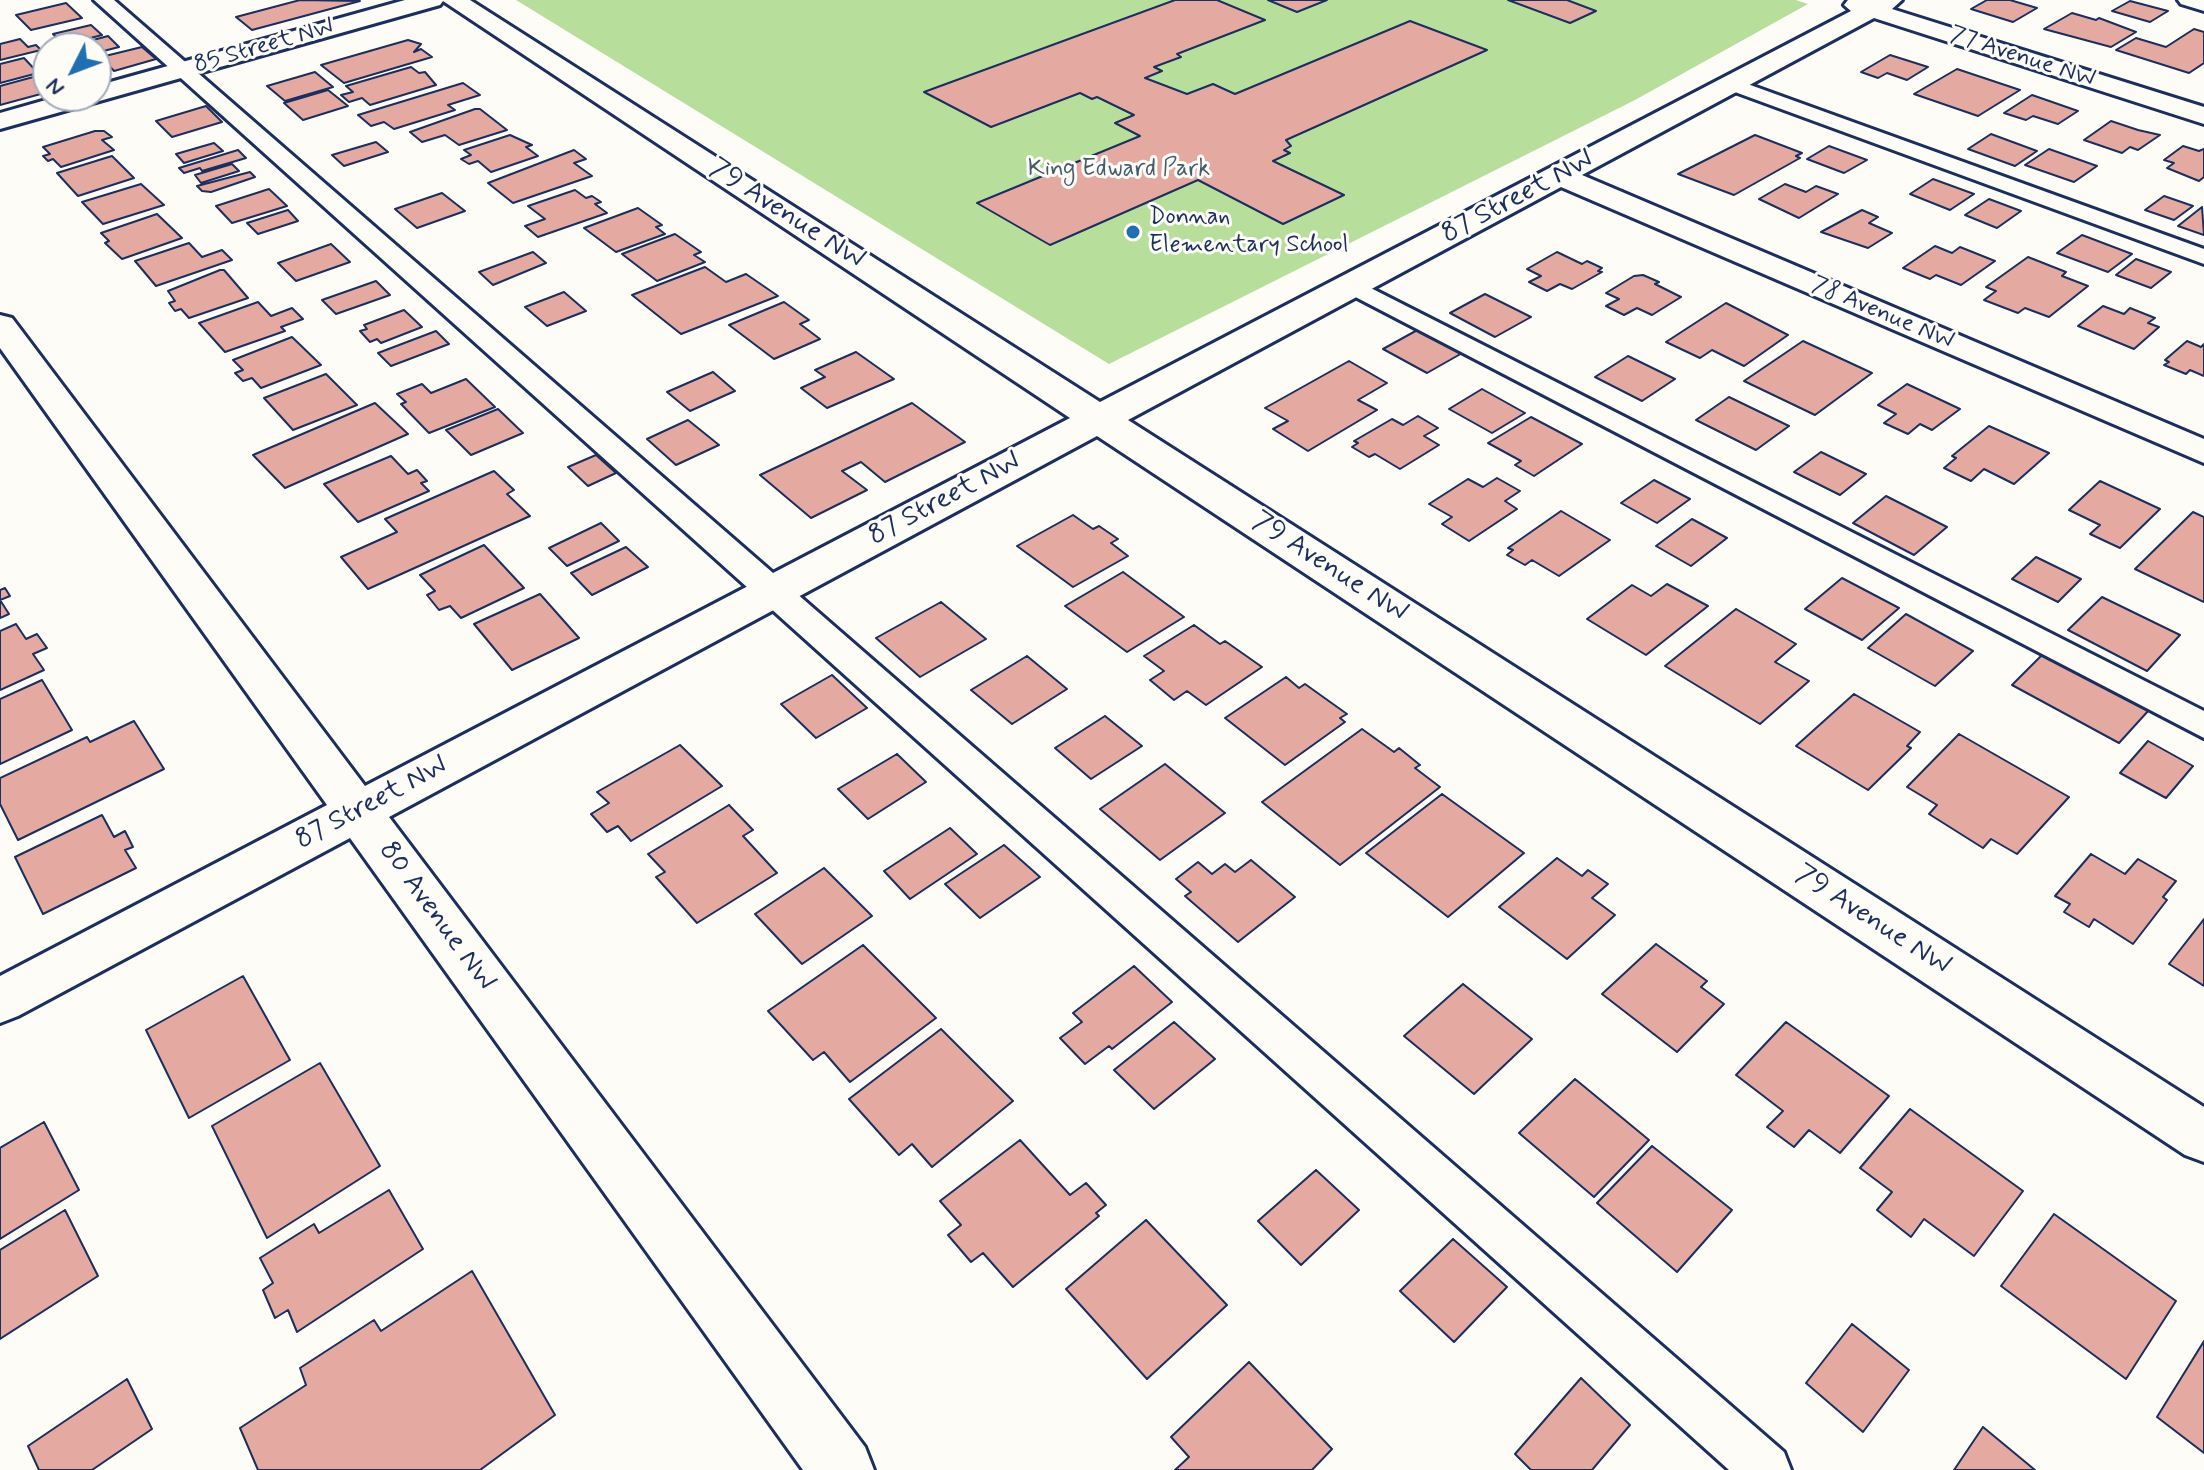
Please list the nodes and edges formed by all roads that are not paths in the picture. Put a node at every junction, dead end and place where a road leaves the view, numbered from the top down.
1 (103, 0) edge
2 (432, 0) edge
3 (454, 0) edge
4 (2187, 0) edge
5 (1867, 3) edge
6 (2204, 5) edge
7 (182, 70) junction
8 (1731, 84) junction
9 (112, 90) edge
10 (32, 112) edge
11 (2204, 116) edge
12 (0, 121) edge
13 (1560, 176) junction
14 (2204, 257) edge
15 (1351, 285) junction
16 (0, 325) edge
17 (1099, 419) junction
18 (2204, 452) edge
19 (774, 591) junction
20 (2204, 726) edge
21 (358, 811) junction
22 (0, 1001) edge
23 (2204, 1137) edge
24 (842, 1470) edge
25 (1766, 1470) edge

1 - 7 lane
2 - 7 street, 85 Street NW
3 - 17 street, 79 Avenue NW
4 - 6 lane
5 - 8 street, 87 Street NW
5 - 11 street, 77 Avenue NW
7 - 9 street, 85 Street NW
7 - 19 lane
8 - 13 street, 87 Street NW
8 - 14 lane
10 - 12 street
13 - 15 street, 87 Street NW
13 - 18 street, 78 Avenue NW
15 - 17 street, 87 Street NW
15 - 20 lane
16 - 21 street, 80 Avenue NW
17 - 19 street, 87 Street NW
17 - 23 street, 79 Avenue NW
19 - 21 street, 87 Street NW
19 - 25 lane
21 - 22 street, 87 Street NW
21 - 24 street, 80 Avenue NW

